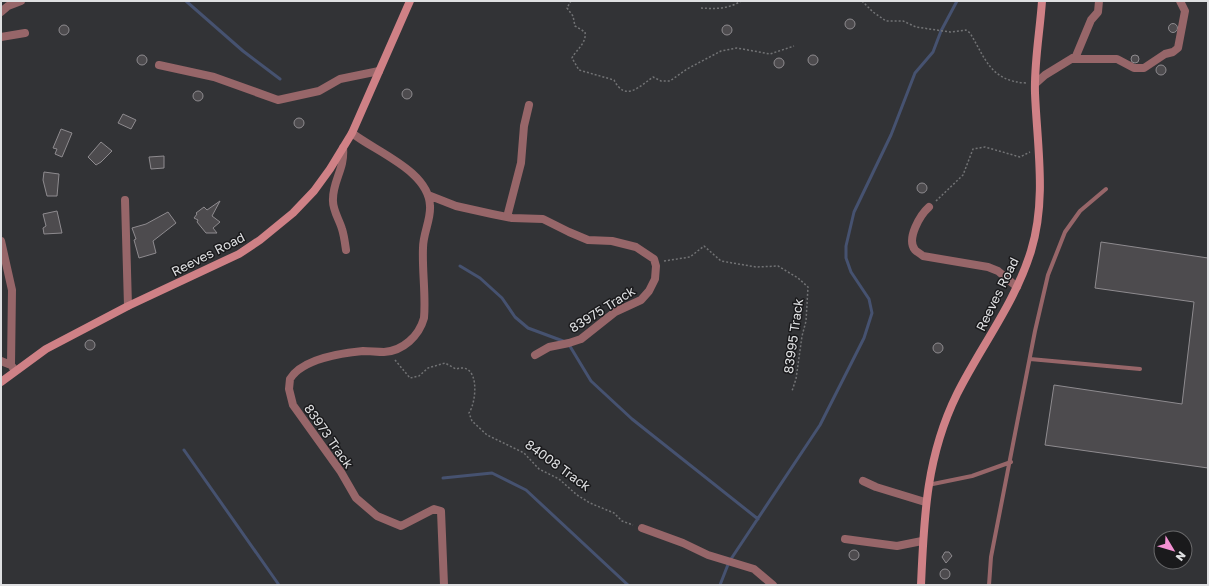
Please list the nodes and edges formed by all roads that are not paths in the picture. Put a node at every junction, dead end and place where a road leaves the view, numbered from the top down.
1 (21, 1) edge
2 (410, 1) edge
3 (1042, 1) edge
4 (1099, 1) edge
5 (1180, 1) edge
6 (1, 12) edge
7 (25, 33) dead end
8 (1, 36) edge
9 (1073, 59) junction
10 (159, 65) dead end
11 (379, 71) junction
12 (1036, 83) junction
13 (529, 105) dead end
14 (352, 133) junction
15 (343, 148) junction
16 (1106, 189) dead end
17 (428, 195) junction
18 (125, 200) dead end
19 (929, 207) road end
20 (507, 217) junction
21 (1, 241) edge
22 (346, 250) dead end
23 (1017, 287) junction
24 (128, 306) junction
25 (535, 355) dead end
26 (1030, 359) junction
27 (1, 361) edge
28 (13, 368) junction
29 (1140, 369) dead end
30 (1, 382) edge
31 (1011, 462) junction
32 (863, 481) dead end
33 (928, 485) junction
34 (925, 502) junction
35 (642, 528) road end
36 (845, 539) dead end
37 (922, 541) junction
38 (444, 585) edge
39 (773, 585) edge
40 (921, 585) edge
41 (989, 585) edge

1 - 6 street
2 - 11 street, Reeves Road
3 - 12 street, Reeves Road
4 - 9 street
5 - 9 street
7 - 8 street
9 - 12 street
10 - 11 street
11 - 14 street, Reeves Road
12 - 23 street, Reeves Road
13 - 20 street
14 - 15 street, Reeves Road
14 - 17 street, 83973 Track
15 - 22 street
15 - 24 street, Reeves Road
16 - 26 lane
17 - 20 street
17 - 38 street, 83973 Track
18 - 24 street
19 - 23 street
20 - 25 street, 83975 Track
21 - 28 street
23 - 33 street, Reeves Road
24 - 28 street, Reeves Road
26 - 29 lane
26 - 31 lane
27 - 28 street
28 - 30 street, Reeves Road
31 - 33 lane
31 - 41 lane
32 - 34 street
33 - 34 street, Reeves Road
34 - 37 street, Reeves Road
35 - 39 street
36 - 37 street
37 - 40 street, Reeves Road

